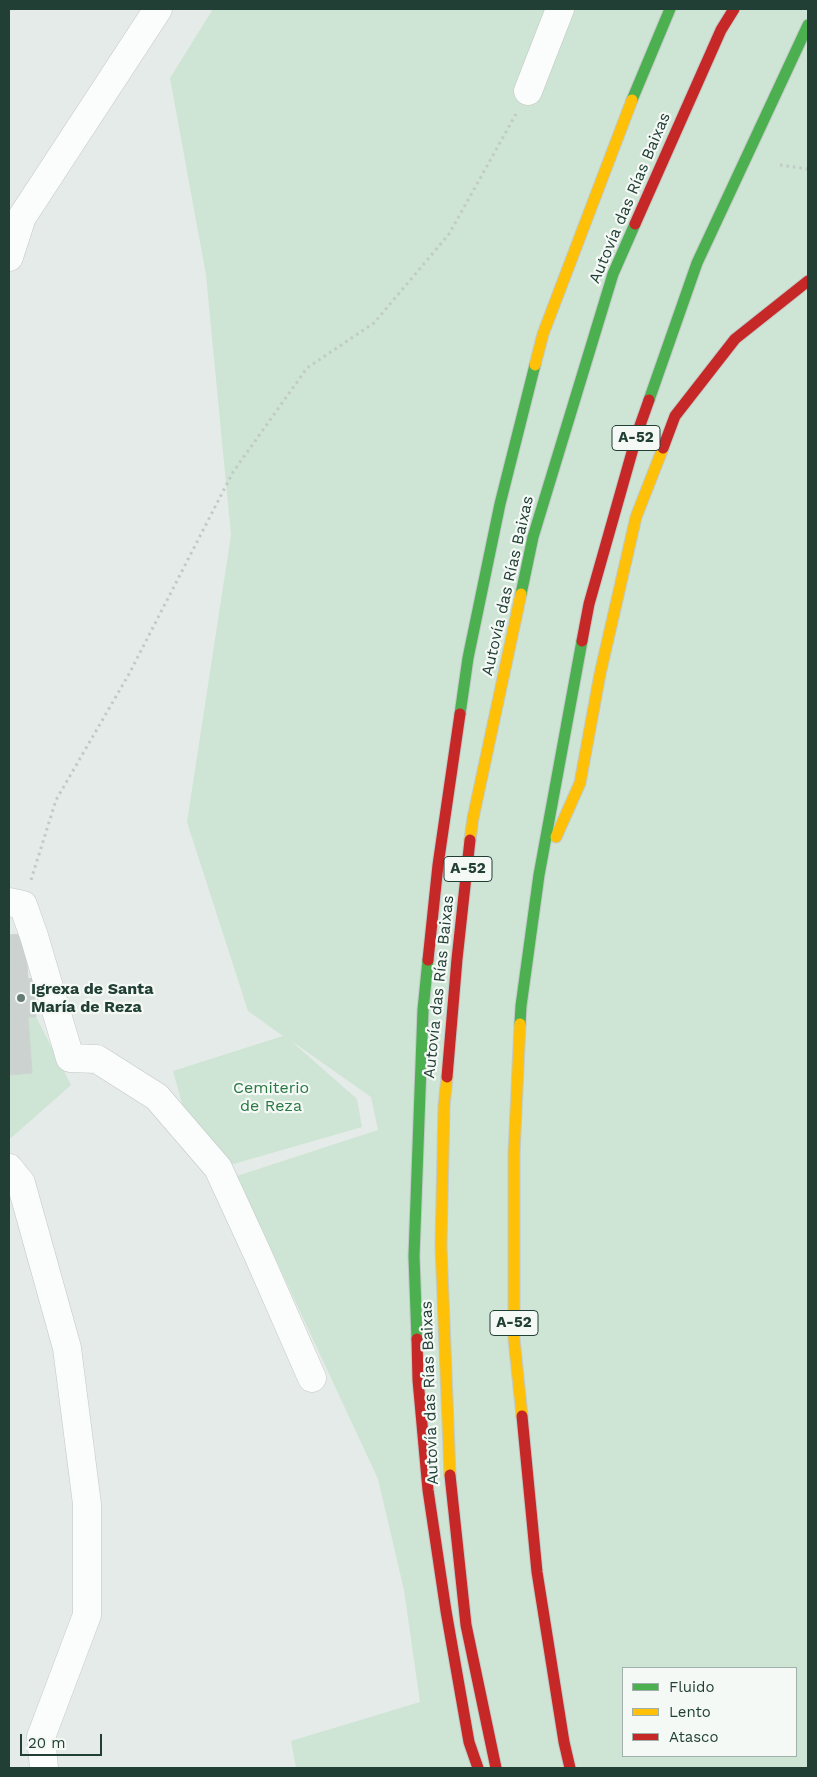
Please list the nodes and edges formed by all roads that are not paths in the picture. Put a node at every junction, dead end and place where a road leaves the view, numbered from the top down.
1 (158, 9) edge
2 (560, 9) edge
3 (670, 9) edge
4 (734, 9) edge
5 (808, 25) edge
6 (528, 92) road end
7 (9, 257) edge
8 (808, 281) edge
9 (539, 875) junction
10 (16, 904) edge
11 (9, 1168) edge
12 (312, 1378) dead end
13 (44, 1768) edge
14 (478, 1768) edge
15 (496, 1768) edge
16 (570, 1768) edge

1 - 7 street
2 - 6 street
3 - 14 highway
4 - 15 highway, Autovía das Rías Baixas / A-52
5 - 9 highway, A-52
8 - 9 highway
9 - 16 highway, A-52
10 - 12 street
11 - 13 street

